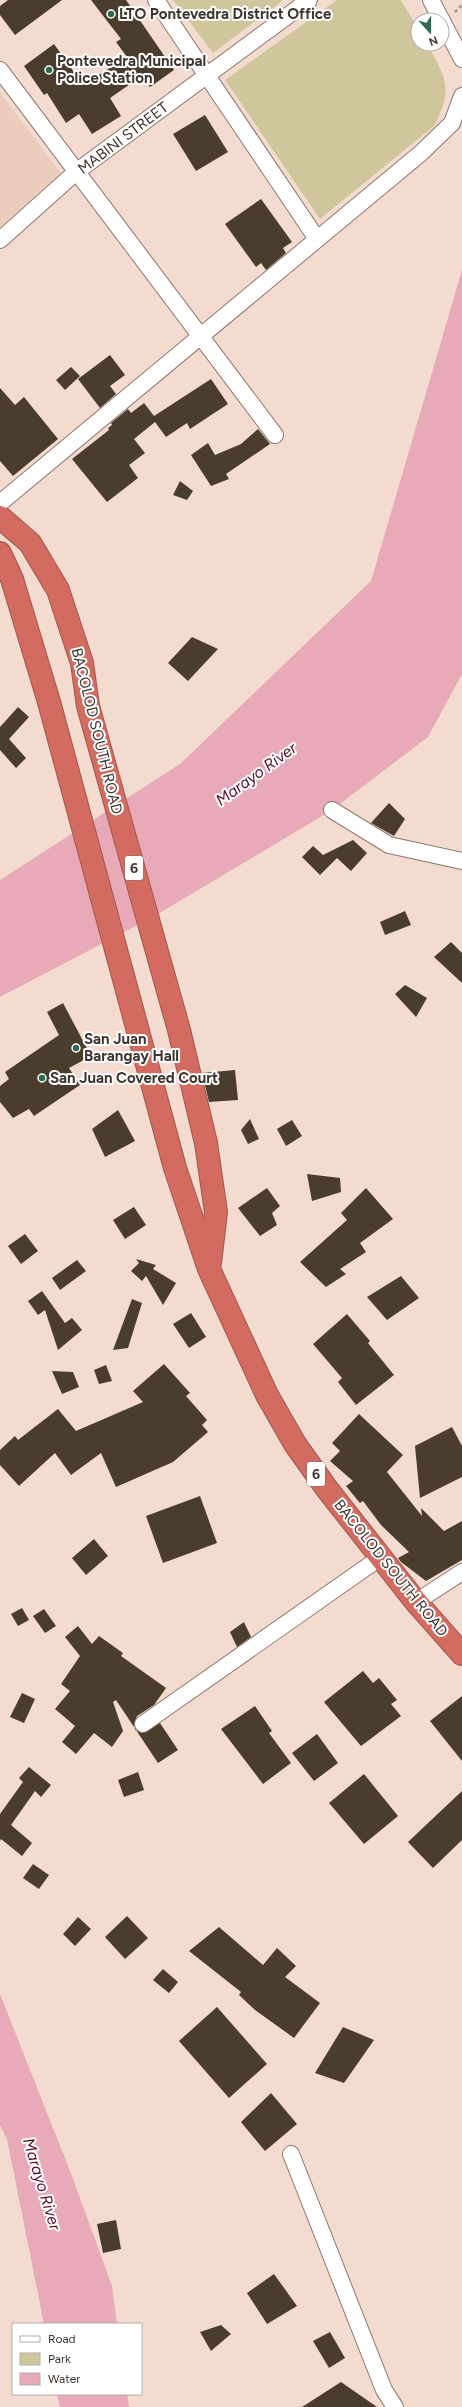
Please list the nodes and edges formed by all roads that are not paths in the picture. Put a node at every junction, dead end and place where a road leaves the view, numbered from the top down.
1 (156, 0) edge
2 (308, 0) edge
3 (431, 0) edge
4 (462, 59) edge
5 (0, 70) edge
6 (208, 75) junction
7 (462, 96) edge
8 (76, 172) junction
9 (317, 239) junction
10 (0, 240) edge
11 (200, 335) junction
12 (275, 435) dead end
13 (0, 503) edge
14 (0, 517) edge
15 (0, 553) edge
16 (332, 810) dead end
17 (462, 861) edge
18 (209, 1268) junction
19 (381, 1557) junction
20 (462, 1572) edge
21 (416, 1602) junction
22 (462, 1654) edge
23 (143, 1724) dead end
24 (291, 2154) dead end
25 (395, 2407) edge

1 - 6 street
2 - 6 street, MABINI STREET
3 - 4 street
5 - 8 street
6 - 8 street, MABINI STREET
6 - 9 street
7 - 9 street
8 - 10 street, MABINI STREET
8 - 11 street
9 - 11 street
11 - 12 street
11 - 13 street
14 - 18 highway, BACOLOD SOUTH ROAD / 6
15 - 18 highway, BACOLOD SOUTH ROAD / 6
16 - 17 street
18 - 19 highway, BACOLOD SOUTH ROAD / 6
19 - 21 highway, BACOLOD SOUTH ROAD / 6
19 - 23 street
20 - 21 street
21 - 22 highway, BACOLOD SOUTH ROAD / 6
24 - 25 street

